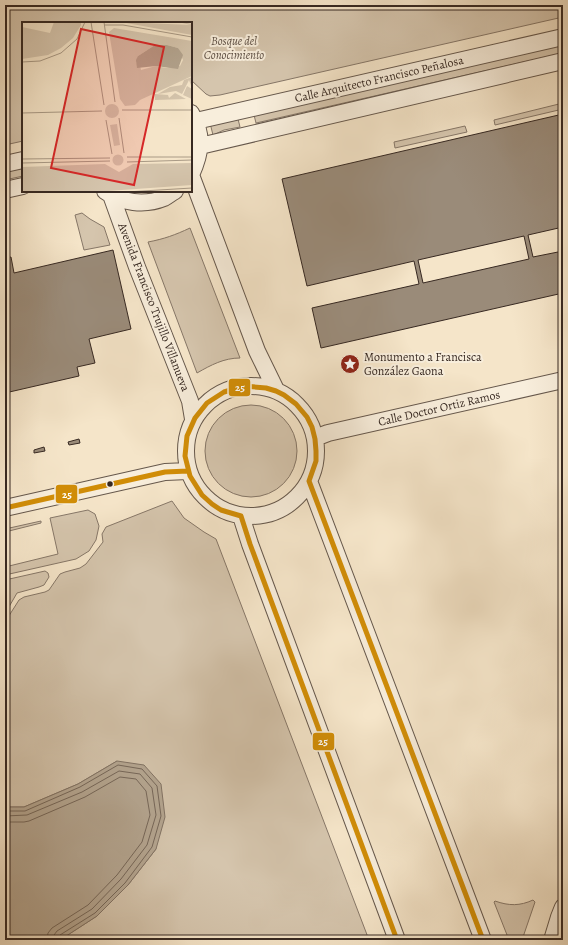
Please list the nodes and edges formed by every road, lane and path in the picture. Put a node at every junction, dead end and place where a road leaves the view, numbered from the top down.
1 (563, 37) edge
2 (563, 61) edge
3 (193, 117) edge
4 (200, 146) junction
5 (22, 160) edge
6 (5, 164) edge
7 (192, 173) edge
8 (192, 178) edge
9 (22, 186) edge
10 (5, 190) edge
11 (173, 192) edge
12 (108, 193) edge
13 (563, 380) edge
14 (276, 390) junction
15 (193, 419) junction
16 (315, 438) junction
17 (188, 472) junction
18 (309, 482) junction
19 (5, 508) edge
20 (241, 516) junction
21 (563, 907) edge
22 (397, 940) edge
23 (483, 940) edge
24 (552, 940) edge

1 - 3 street, Calle Arquitecto Francisco Peñalosa
2 - 4 street, Calle Arquitecto Francisco Peñalosa
3 - 4 street
4 - 7 street
5 - 6 street
8 - 14 street
9 - 10 street
11 - 12 street
12 - 15 street, Avenida Francisco Trujillo Villanueva
13 - 16 street, Calle Doctor Ortiz Ramos
14 - 15 street
14 - 16 street
15 - 17 street
16 - 18 street
17 - 19 street
17 - 20 street
18 - 20 street
18 - 23 street
20 - 22 street
21 - 24 street

